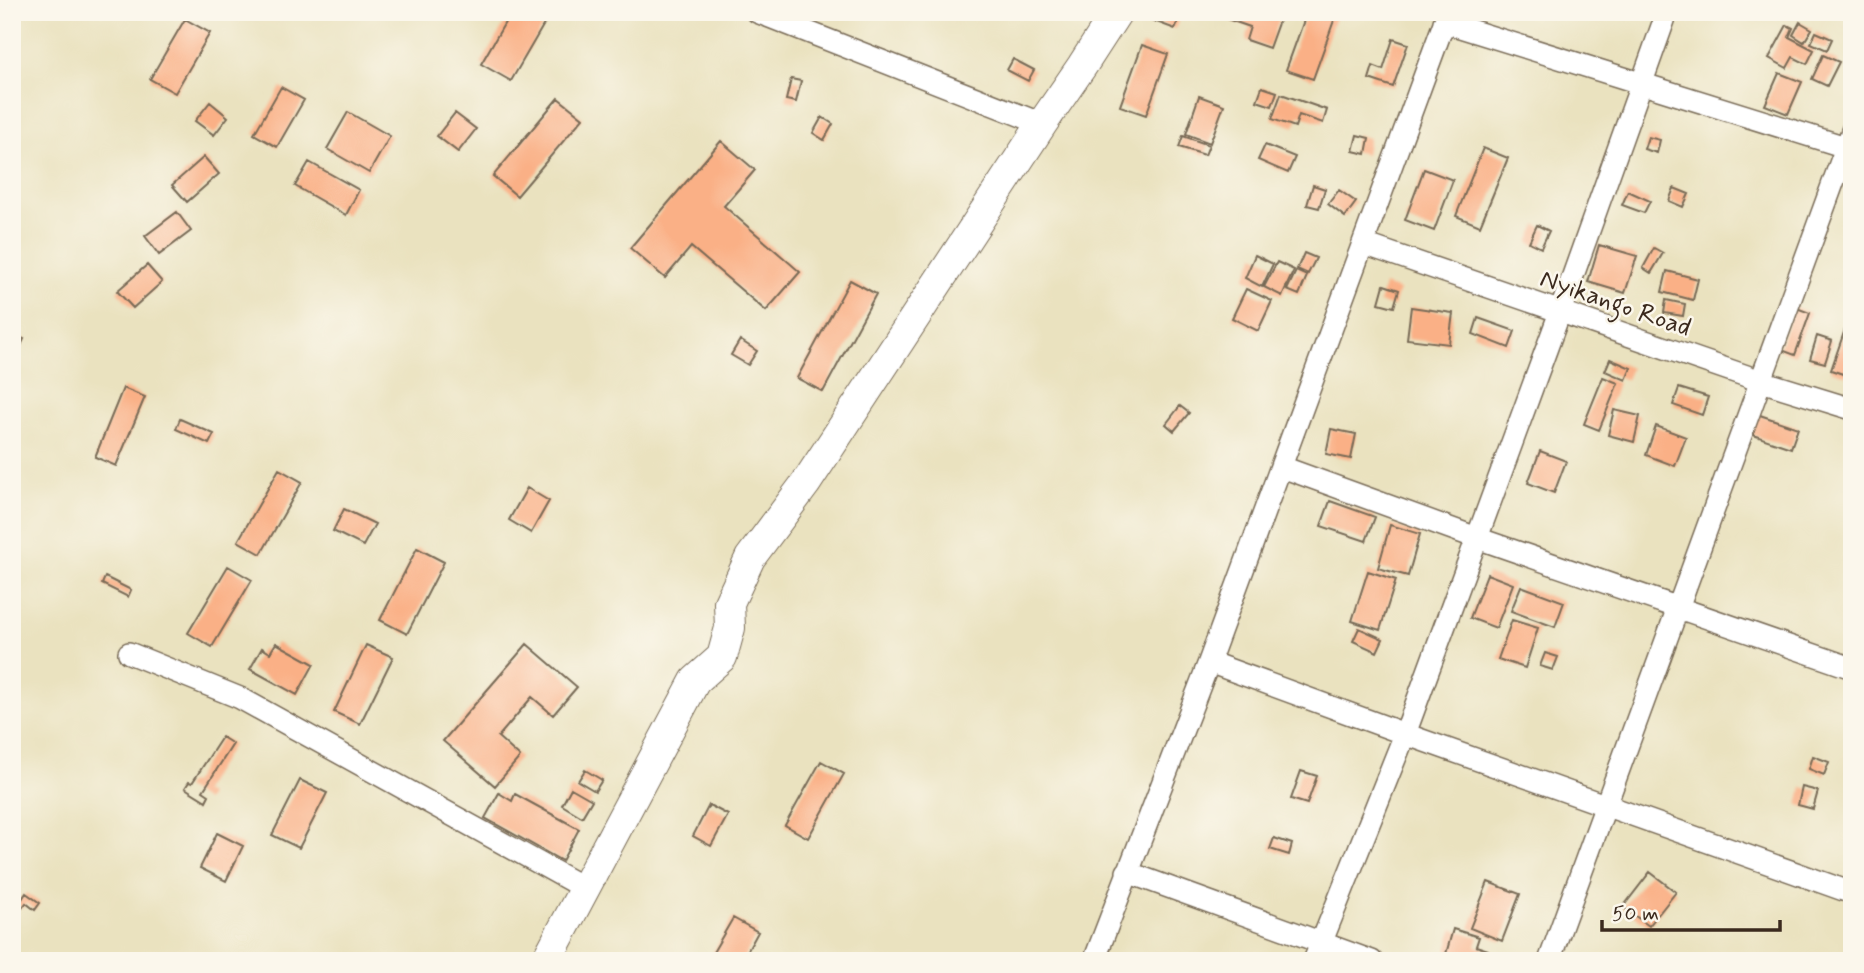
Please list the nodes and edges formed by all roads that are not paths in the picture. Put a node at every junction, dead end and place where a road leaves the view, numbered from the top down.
1 (757, 12) edge
2 (1117, 12) edge
3 (1667, 12) edge
4 (1446, 17) edge
5 (1641, 83) junction
6 (1042, 124) junction
7 (1850, 142) edge
8 (1364, 244) junction
9 (1560, 312) junction
10 (1760, 381) junction
11 (1852, 409) edge
12 (1282, 467) junction
13 (1477, 538) junction
14 (1678, 607) junction
15 (129, 653) dead end
16 (1209, 662) junction
17 (1852, 668) edge
18 (1405, 734) junction
19 (1605, 805) junction
20 (1127, 872) junction
21 (584, 888) junction
22 (1852, 893) edge
23 (1318, 952) edge
24 (546, 961) edge
25 (1094, 961) edge
26 (1371, 961) edge
27 (1549, 961) edge

1 - 6 street
2 - 6 street
3 - 5 street
4 - 5 street
4 - 8 street
5 - 7 street
5 - 9 street
6 - 21 street
7 - 10 street
8 - 9 street, Nyikango Road
8 - 12 street
9 - 10 street, Nyikango Road
9 - 13 street
10 - 11 street, Nyikango Road
10 - 14 street
12 - 13 street
12 - 16 street
13 - 14 street
13 - 18 street
14 - 17 street
14 - 19 street
15 - 21 street
16 - 18 street
16 - 20 street
18 - 19 street
18 - 23 street
19 - 22 street
19 - 27 street
20 - 23 street
20 - 25 street
21 - 24 street
23 - 26 street

